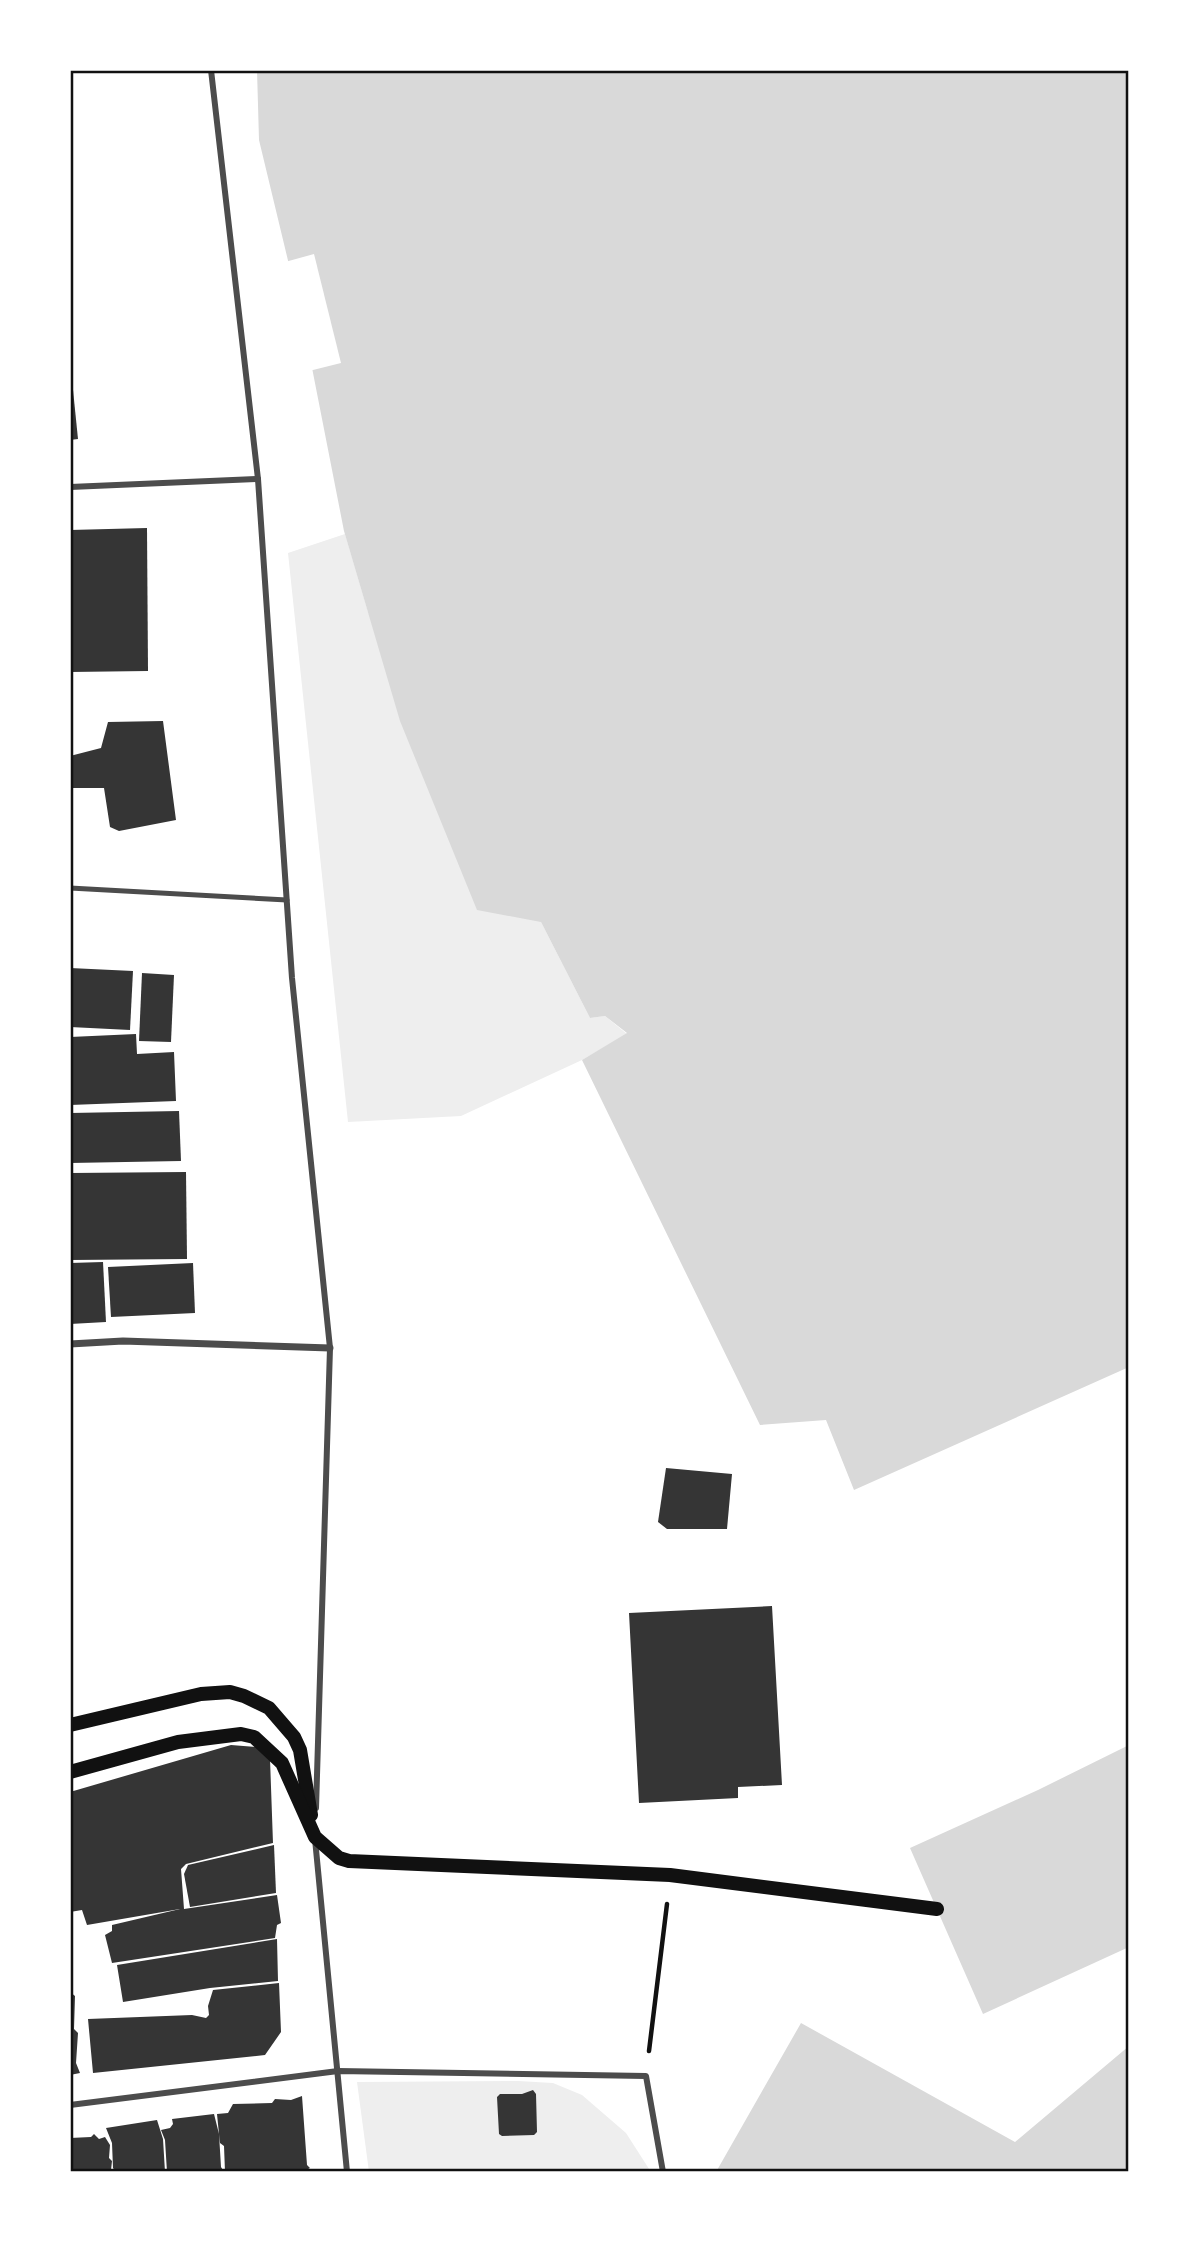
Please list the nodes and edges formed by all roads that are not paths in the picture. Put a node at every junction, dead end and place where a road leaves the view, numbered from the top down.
1 (211, 70) edge
2 (258, 479) junction
3 (70, 487) edge
4 (70, 888) edge
5 (287, 900) junction
6 (70, 1344) edge
7 (331, 1348) junction
8 (70, 1725) edge
9 (70, 1772) edge
10 (315, 1837) junction
11 (937, 1909) dead end
12 (338, 2071) junction
13 (70, 2105) edge
14 (346, 2172) edge
15 (663, 2172) edge

1 - 2 street
2 - 3 street
2 - 5 street
4 - 5 lane
5 - 7 street
6 - 7 street
7 - 10 street
8 - 10 main road
9 - 10 main road
10 - 11 main road
10 - 12 street
12 - 13 street
12 - 14 street
12 - 15 street

